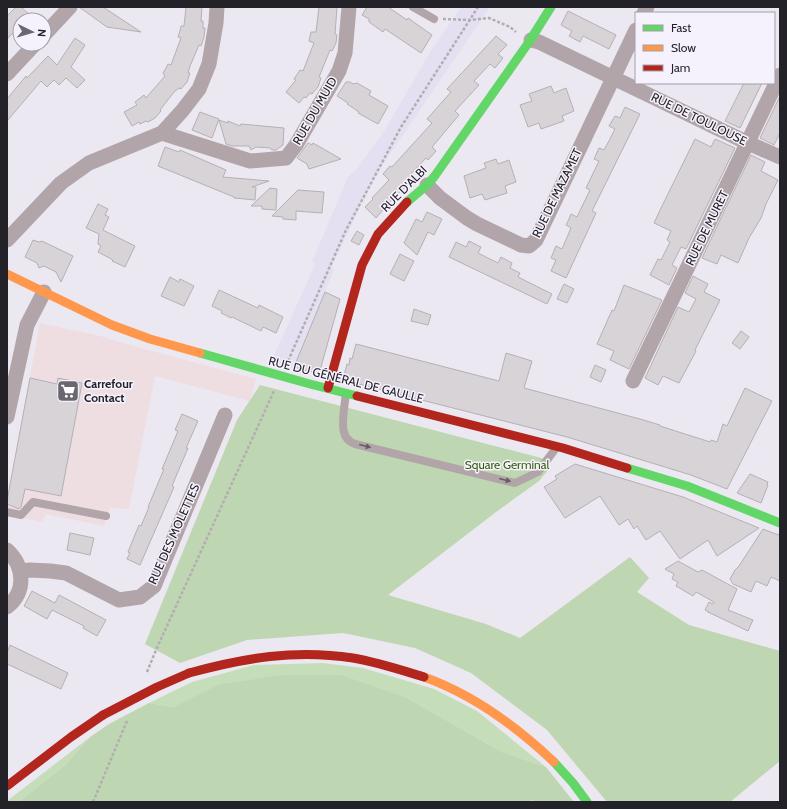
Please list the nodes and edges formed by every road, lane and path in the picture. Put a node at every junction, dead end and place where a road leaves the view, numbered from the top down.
1 (70, 7) edge
2 (217, 7) edge
3 (349, 7) edge
4 (413, 7) edge
5 (478, 7) edge
6 (551, 7) edge
7 (434, 19) joint
8 (470, 20) junction
9 (52, 26) edge
10 (635, 32) edge
11 (530, 41) junction
12 (28, 52) edge
13 (7, 74) edge
14 (780, 75) edge
15 (614, 78) junction
16 (162, 132) junction
17 (748, 143) junction
18 (780, 157) edge
19 (427, 185) junction
20 (7, 240) edge
21 (7, 274) edge
22 (44, 292) junction
23 (281, 376) junction
24 (633, 381) dead end
25 (328, 388) junction
26 (346, 392) junction
27 (225, 416) dead end
28 (7, 417) edge
29 (557, 446) junction
30 (7, 512) edge
31 (106, 516) dead end
32 (780, 521) edge
33 (7, 550) edge
34 (20, 571) junction
35 (7, 606) edge
36 (145, 678) dead end
37 (128, 719) dead end
38 (7, 786) edge
39 (93, 802) edge
40 (587, 802) edge

1 - 9 street
2 - 16 street
3 - 16 street, RUE DU MUID
4 - 7 lane
5 - 8 path
6 - 11 street, RUE D'ALBI
7 - 8 path
8 - 11 path
8 - 23 path
10 - 15 street, RUE DE MAZAMET
11 - 15 street, RUE DE TOULOUSE
11 - 19 street, RUE D'ALBI
12 - 13 street
14 - 17 street, RUE DE MURET
15 - 17 street, RUE DE TOULOUSE
15 - 19 street, RUE DE MAZAMET
16 - 20 street
17 - 18 street, RUE DE TOULOUSE
17 - 24 street, RUE DE MURET
19 - 25 street, RUE D'ALBI
21 - 22 street, RUE DU GÉNÉRAL DE GAULLE
22 - 23 street, RUE DU GÉNÉRAL DE GAULLE
22 - 28 street
23 - 25 street, RUE DU GÉNÉRAL DE GAULLE
23 - 36 path
25 - 26 street, RUE DU GÉNÉRAL DE GAULLE
26 - 29 street, RUE DU GÉNÉRAL DE GAULLE
26 -> 29 lane
27 - 34 street, RUE DES MOLETTES
29 - 32 street, RUE DU GÉNÉRAL DE GAULLE
30 - 31 lane
33 - 34 street
34 - 35 street
37 - 39 path
38 - 40 street, bridge

